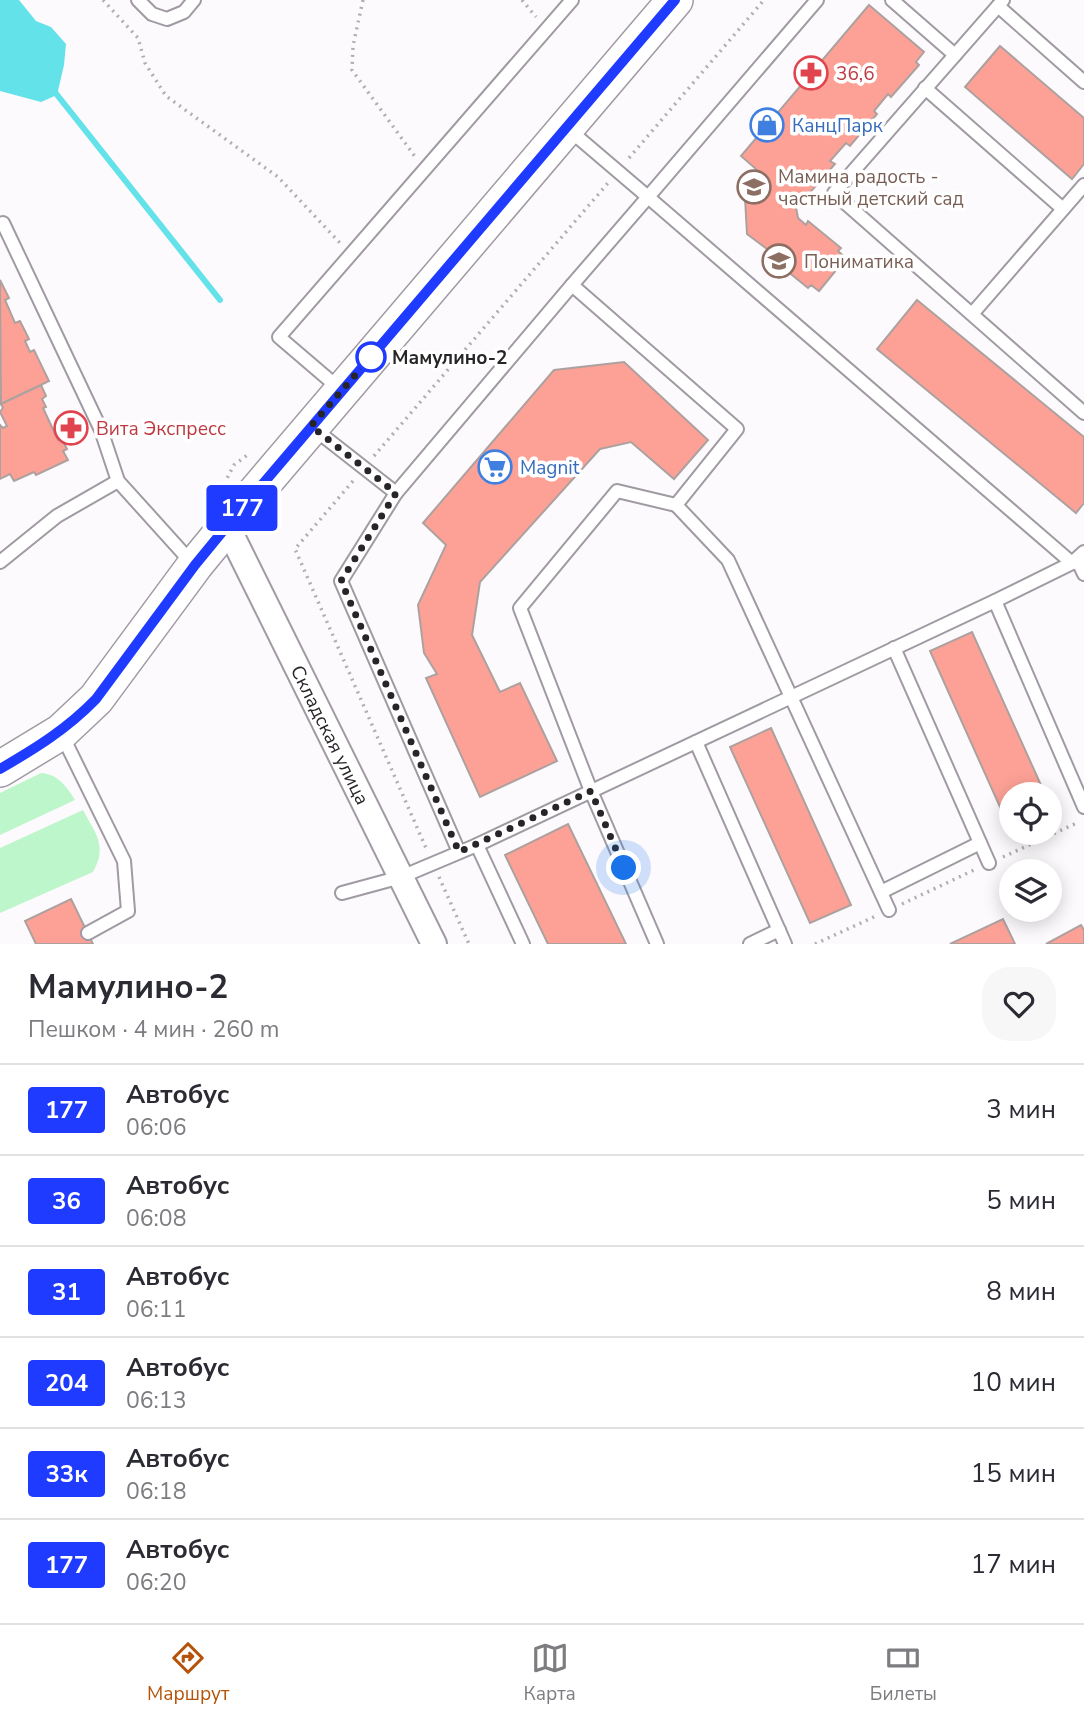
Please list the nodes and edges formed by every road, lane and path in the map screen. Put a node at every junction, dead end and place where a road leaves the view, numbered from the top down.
1 (103, 0) edge
2 (138, 0) edge
3 (194, 0) edge
4 (363, 0) edge
5 (522, 0) edge
6 (572, 0) edge
7 (676, 0) edge
8 (764, 0) edge
9 (817, 0) edge
10 (892, 0) edge
11 (1001, 3) edge
12 (545, 30) junction
13 (955, 55) junction
14 (1084, 82) edge
15 (926, 89) junction
16 (567, 128) junction
17 (425, 168) junction
18 (617, 171) junction
19 (1084, 186) edge
20 (648, 197) junction
21 (1063, 209) junction
22 (1, 222) edge
23 (351, 254) junction
24 (572, 285) junction
25 (972, 314) junction
26 (341, 391) junction
27 (1084, 413) edge
28 (311, 426) junction
29 (364, 468) junction
30 (118, 481) junction
31 (396, 493) junction
32 (676, 505) junction
33 (227, 526) junction
34 (1078, 558) edge
35 (0, 562) edge
36 (195, 565) junction
37 (1084, 574) edge
38 (995, 601) junction
39 (894, 648) junction
40 (791, 697) junction
41 (61, 732) junction
42 (696, 742) junction
43 (0, 769) edge
44 (591, 791) junction
45 (1083, 803) edge
46 (1084, 820) edge
47 (980, 843) junction
48 (477, 845) junction
49 (459, 852) junction
50 (432, 863) junction
51 (989, 863) junction
52 (401, 877) junction
53 (881, 892) junction
54 (342, 893) dead end
55 (889, 909) junction
56 (779, 930) junction
57 (88, 933) dead end
58 (434, 944) edge
59 (469, 944) edge
60 (523, 944) edge
61 (657, 944) edge
62 (750, 944) edge
63 (785, 944) edge
64 (815, 944) edge

1 - 23 path
2 - 3 lane
4 - 17 path
5 - 12 path
6 - 12 lane
7 - 16 street
8 - 18 path
9 - 20 lane
10 - 13 lane
11 - 13 lane
11 - 14 lane
12 - 17 lane
13 - 15 lane
15 - 21 lane
15 - 25 lane
16 - 18 lane
16 - 26 street
17 - 23 lane
18 - 20 lane
18 - 29 path
19 - 21 lane
20 - 24 lane
20 - 34 lane
21 - 25 lane
22 - 30 lane
23 - 26 lane
24 - 31 lane
24 - 32 lane
25 - 27 lane
26 - 28 street
28 - 29 lane
28 - 33 street
29 - 31 lane
29 - 50 path
30 - 35 lane
30 - 36 lane
31 - 49 lane
32 - 40 lane
32 - 44 lane
33 - 36 street
33 - 52 street, Складская улица
34 - 37 lane
34 - 38 lane
36 - 41 street
38 - 39 lane
38 - 45 lane
39 - 40 lane
39 - 47 lane
40 - 42 lane
40 - 53 lane
41 - 43 street
41 - 57 lane
42 - 44 lane
42 - 56 lane
44 - 48 lane
44 - 61 lane
46 - 51 path
47 - 51 lane
47 - 53 lane
48 - 49 lane
48 - 60 lane
49 - 50 lane
50 - 52 lane
50 - 59 path
51 - 55 path
52 - 54 lane
52 - 58 street, Складская улица
53 - 55 lane
55 - 64 path
56 - 62 lane
56 - 63 lane

